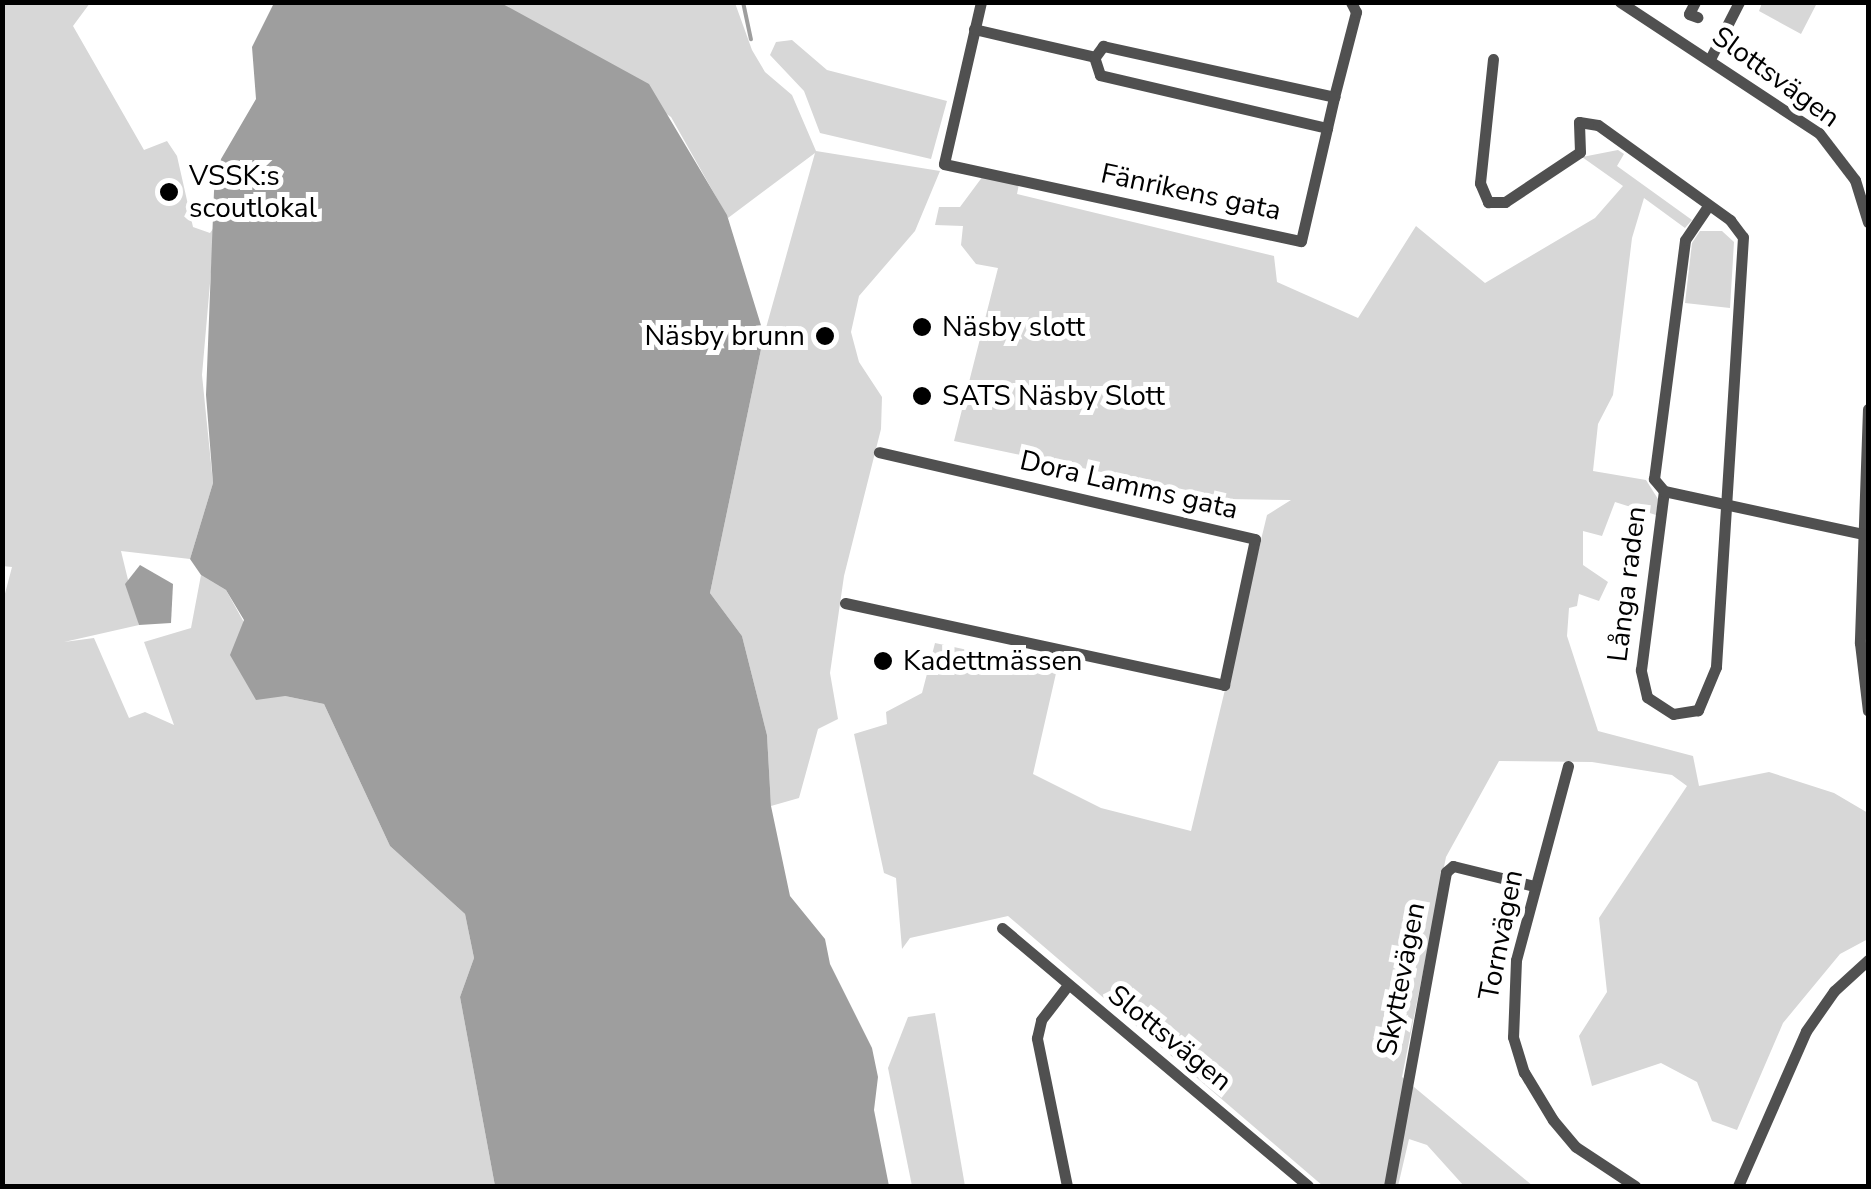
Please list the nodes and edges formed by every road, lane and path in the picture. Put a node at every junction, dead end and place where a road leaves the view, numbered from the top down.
1 (980, 2) edge
2 (1351, 2) edge
3 (1620, 2) edge
4 (1695, 2) edge
5 (1739, 2) edge
6 (1697, 17) dead end
7 (974, 30) junction
8 (1094, 56) junction
9 (1494, 59) dead end
10 (1710, 59) junction
11 (1334, 97) junction
12 (1326, 128) junction
13 (1708, 206) junction
14 (1868, 222) edge
15 (1868, 409) edge
16 (880, 452) dead end
17 (1664, 490) junction
18 (1728, 503) junction
19 (1866, 534) edge
20 (845, 603) dead end
21 (1868, 712) edge
22 (1568, 766) dead end
23 (1534, 886) junction
24 (1002, 928) dead end
25 (1868, 960) edge
26 (1068, 985) junction
27 (1066, 1186) edge
28 (1308, 1186) edge
29 (1388, 1186) edge
30 (1636, 1186) edge
31 (1738, 1186) edge

1 - 7 street
2 - 11 street
3 - 10 street, Slottsvägen
4 - 6 street
5 - 10 street
7 - 8 street
7 - 12 street, Fänrikens gata
8 - 11 street
8 - 12 street
9 - 13 street, Långa raden
10 - 14 street, Slottsvägen
11 - 12 street
13 - 17 street, Långa raden
13 - 18 street, Långa raden
15 - 19 street
16 - 20 street, Dora Lamms gata
17 - 18 street
17 - 18 street, Långa raden
18 - 19 street
19 - 21 street
22 - 23 street, Tornvägen
23 - 29 street, Skyttevägen
23 - 30 street, Tornvägen
24 - 26 street, Slottsvägen
25 - 31 street
26 - 27 street
26 - 28 street, Slottsvägen

